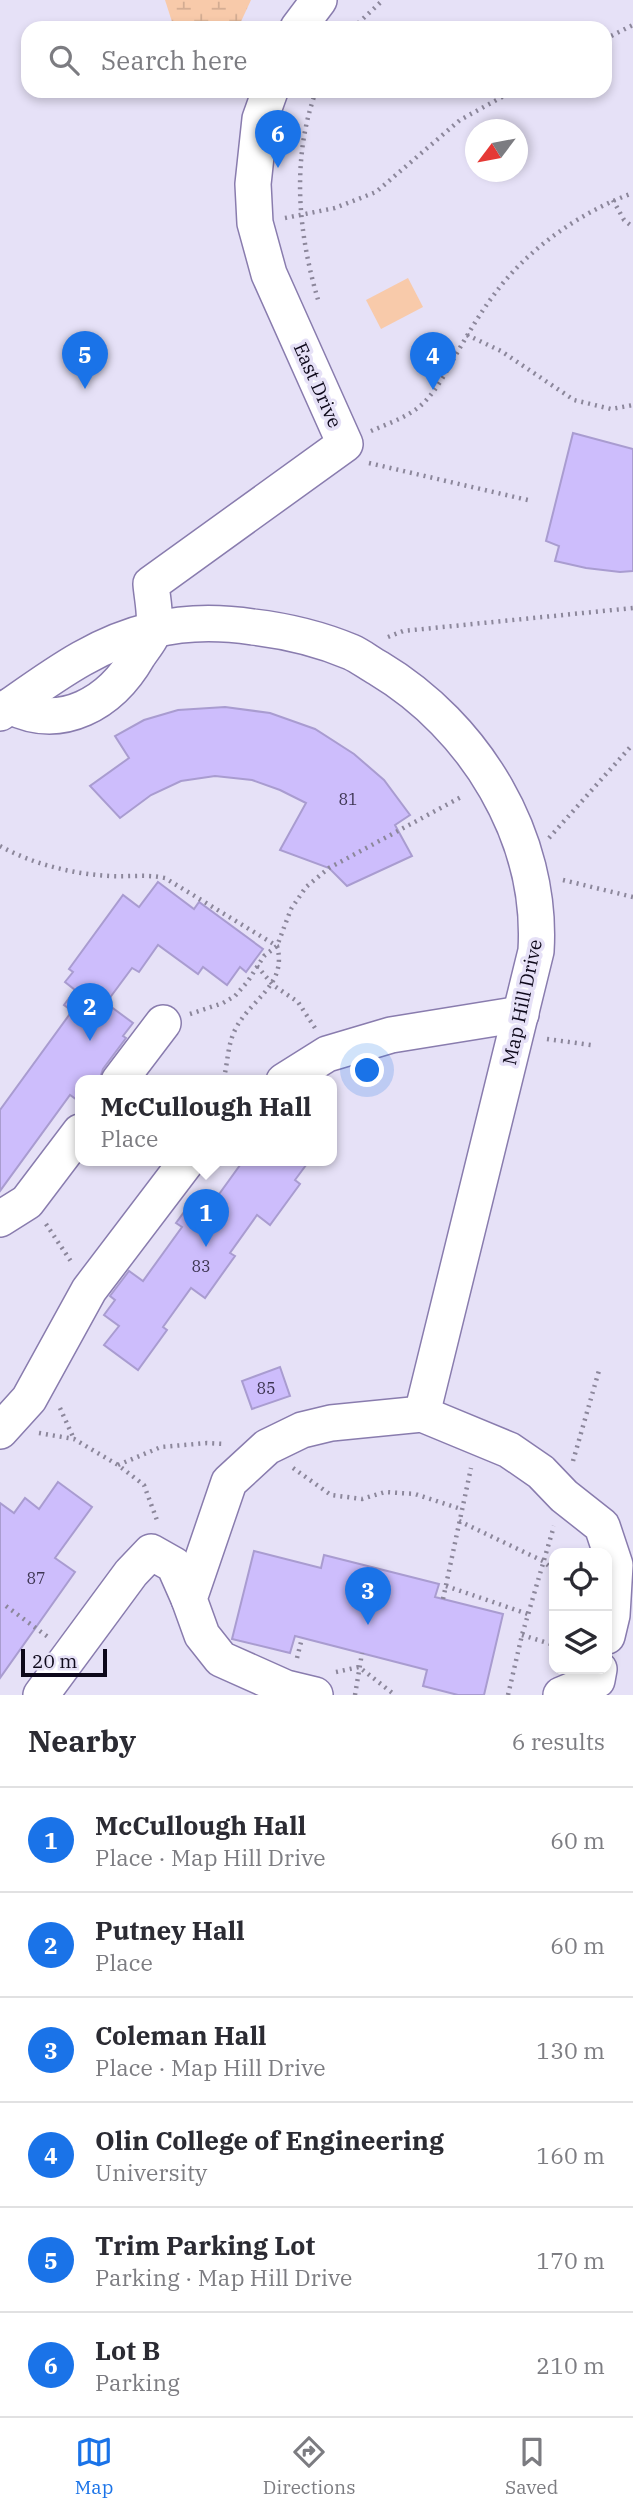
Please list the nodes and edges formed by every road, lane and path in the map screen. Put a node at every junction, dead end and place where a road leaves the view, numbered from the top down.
1 (319, 0) edge
2 (383, 0) edge
3 (303, 21) edge
4 (360, 21) edge
5 (633, 25) edge
6 (612, 36) edge
7 (268, 98) edge
8 (314, 98) edge
9 (500, 98) edge
10 (633, 193) edge
11 (613, 200) junction
12 (300, 216) junction
13 (256, 223) junction
14 (633, 227) edge
15 (321, 308) dead end
16 (467, 335) junction
17 (633, 405) edge
18 (369, 418) dead end
19 (363, 437) junction
20 (532, 501) dead end
21 (633, 608) edge
22 (155, 629) junction
23 (386, 638) dead end
24 (5, 710) edge
25 (633, 744) edge
26 (492, 781) junction
27 (549, 838) dead end
28 (0, 846) edge
29 (558, 878) dead end
30 (633, 897) edge
31 (277, 946) junction
32 (257, 966) junction
33 (273, 985) junction
34 (163, 1023) joint
35 (518, 1026) junction
36 (591, 1045) dead end
37 (327, 1054) junction
38 (124, 1075) edge
39 (224, 1075) edge
40 (294, 1075) edge
41 (75, 1138) edge
42 (183, 1166) edge
43 (14, 1210) edge
44 (89, 1290) junction
45 (422, 1414) junction
46 (0, 1430) edge
47 (35, 1433) dead end
48 (479, 1436) junction
49 (459, 1521) junction
50 (158, 1524) dead end
51 (549, 1566) edge
52 (445, 1586) junction
53 (189, 1599) junction
54 (443, 1599) dead end
55 (6, 1606) dead end
56 (528, 1614) dead end
57 (612, 1615) edge
58 (522, 1634) dead end
59 (549, 1643) edge
60 (362, 1653) dead end
61 (71, 1655) junction
62 (359, 1667) junction
63 (598, 1674) edge
64 (41, 1695) edge
65 (315, 1695) edge
66 (355, 1695) edge
67 (395, 1695) edge
68 (561, 1695) edge

1 - 3 street
2 - 4 path
5 - 6 path
7 - 13 street, East Drive
8 - 12 path
9 - 12 path
10 - 11 path
11 - 14 path
11 - 16 path
12 - 13 path
12 - 15 path
13 - 19 street, East Drive
16 - 17 path
16 - 19 path
18 - 19 path
19 - 20 path
19 - 22 street, East Drive
21 - 23 path
22 - 24 street, Map Hill Drive
22 - 24 street
22 - 26 street, Map Hill Drive
25 - 27 path
26 - 31 path
26 - 35 street, Map Hill Drive
28 - 31 path
29 - 30 path
31 - 32 path
31 - 33 path
32 - 33 path
32 - 34 path
33 - 37 path
33 - 39 path
34 - 38 street
35 - 36 path
35 - 37 street
35 - 45 street, Map Hill Drive
37 - 40 street
41 - 43 street
42 - 44 street
43 - 44 path
44 - 46 street
45 - 48 street
45 - 53 street
47 - 50 path
48 - 49 path
48 - 57 street
49 - 51 path
49 - 52 path
52 - 54 path
52 - 56 path
53 - 61 street
53 - 65 street
55 - 61 path
58 - 59 path
60 - 62 path
61 - 64 street
62 - 66 path
62 - 67 path
63 - 68 street

